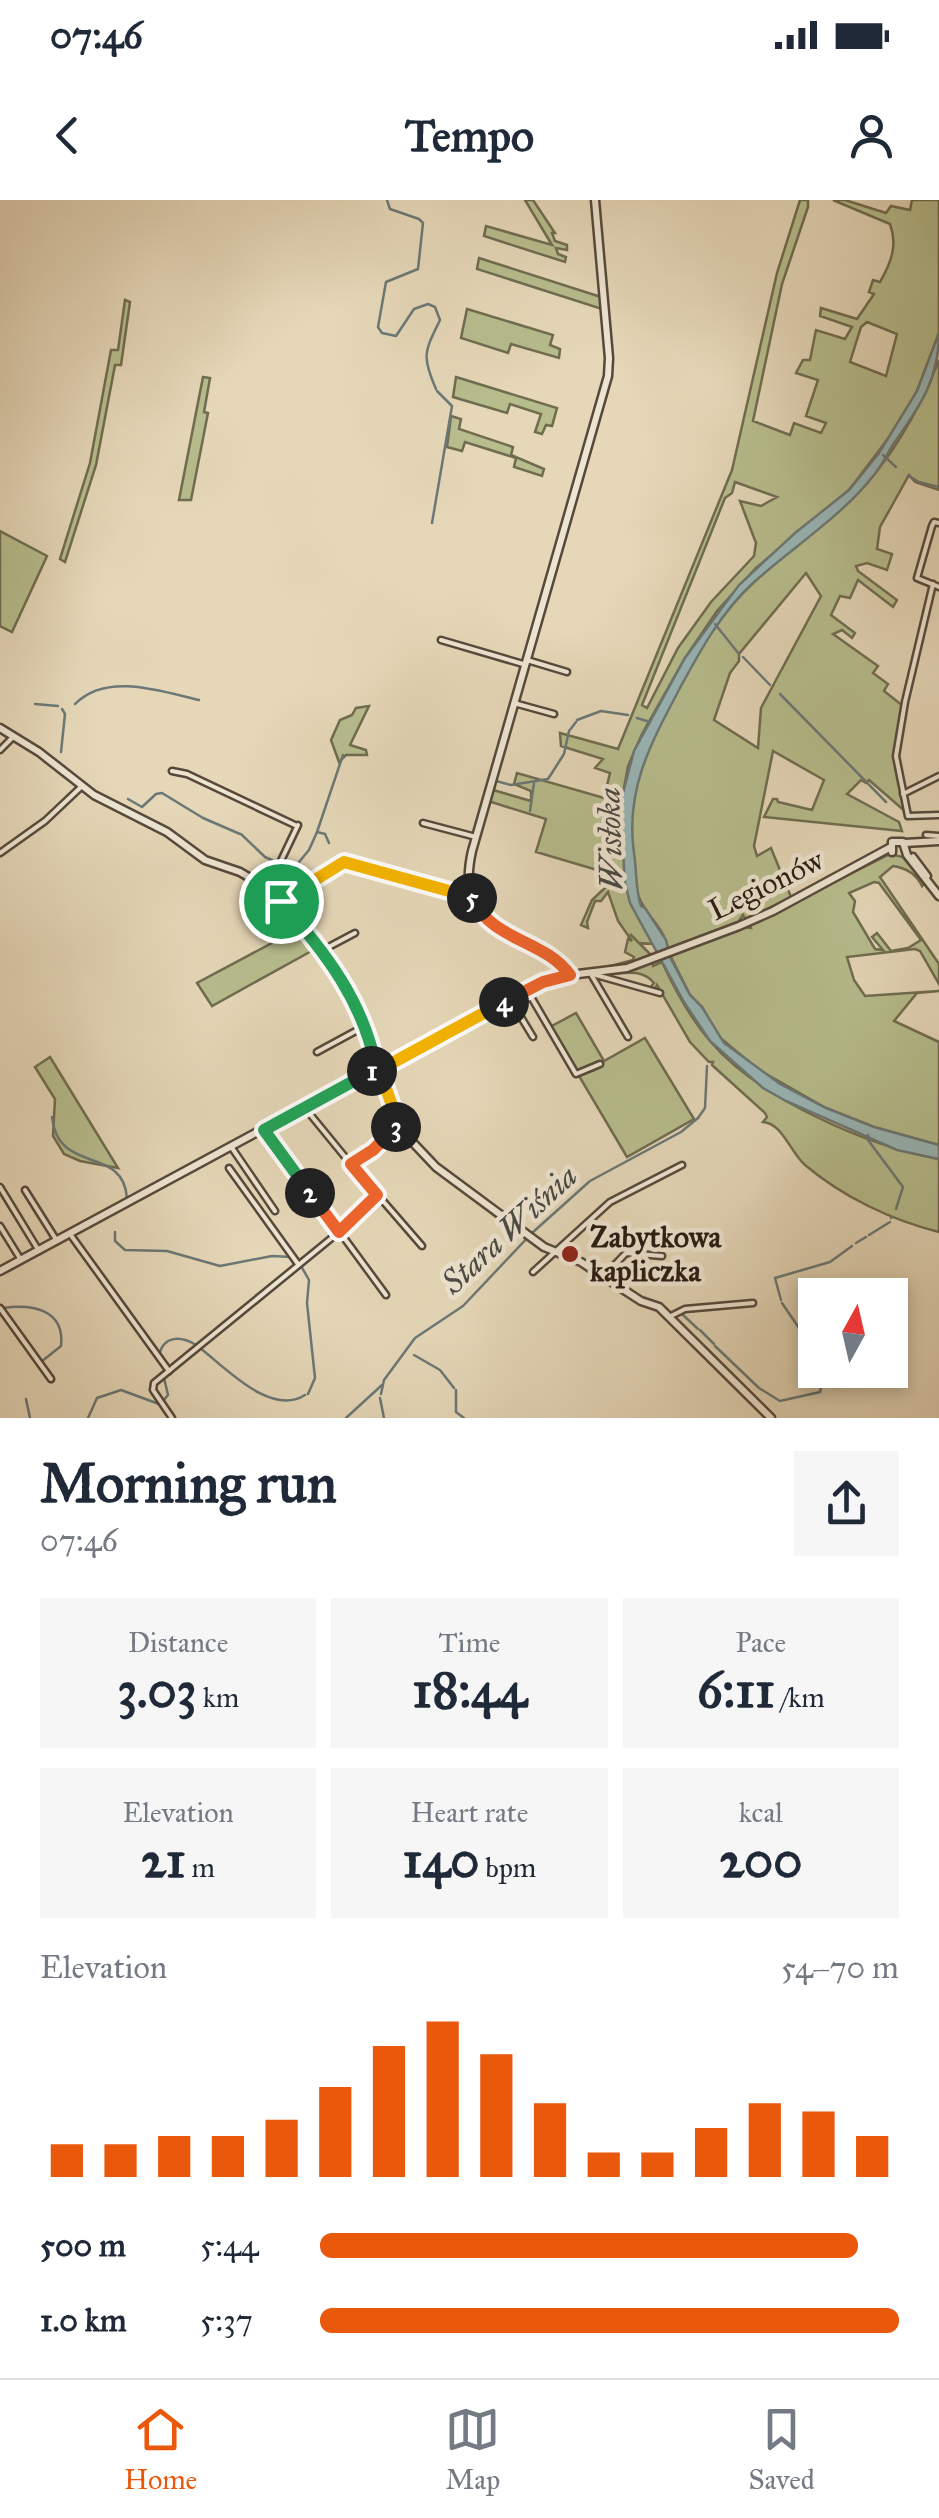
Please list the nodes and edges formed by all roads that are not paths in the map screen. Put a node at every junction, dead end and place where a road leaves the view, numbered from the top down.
1 (594, 200) edge
2 (939, 524) edge
3 (936, 585) edge
4 (442, 640) dead end
5 (526, 662) junction
6 (568, 672) dead end
7 (514, 703) junction
8 (554, 714) dead end
9 (0, 728) edge
10 (14, 736) junction
11 (0, 750) edge
12 (172, 771) dead end
13 (939, 776) edge
14 (81, 787) junction
15 (903, 794) junction
16 (939, 815) edge
17 (423, 823) dead end
18 (476, 837) junction
19 (939, 839) edge
20 (902, 850) junction
21 (0, 854) edge
22 (926, 880) junction
23 (268, 888) junction
24 (470, 892) junction
25 (939, 896) edge
26 (281, 901) junction
27 (356, 933) dead end
28 (322, 951) junction
29 (570, 975) junction
30 (590, 975) junction
31 (527, 990) junction
32 (660, 992) dead end
33 (510, 999) junction
34 (366, 1026) junction
35 (533, 1037) dead end
36 (628, 1037) dead end
37 (316, 1052) dead end
38 (600, 1064) dead end
39 (379, 1069) junction
40 (305, 1108) junction
41 (399, 1125) junction
42 (264, 1130) junction
43 (232, 1148) junction
44 (351, 1164) junction
45 (682, 1165) dead end
46 (229, 1168) dead end
47 (0, 1187) edge
48 (26, 1190) dead end
49 (377, 1195) junction
50 (276, 1211) dead end
51 (0, 1226) edge
52 (339, 1232) junction
53 (70, 1234) junction
54 (57, 1241) junction
55 (422, 1246) dead end
56 (39, 1251) junction
57 (556, 1252) junction
58 (662, 1256) dead end
59 (21, 1260) junction
60 (298, 1264) junction
61 (0, 1272) edge
62 (534, 1272) dead end
63 (603, 1277) junction
64 (386, 1295) dead end
65 (752, 1303) dead end
66 (1, 1310) edge
67 (671, 1316) junction
68 (169, 1370) junction
69 (51, 1379) dead end
70 (172, 1418) edge
71 (771, 1418) edge

1 - 5 street
2 - 3 street
3 - 15 street
4 - 5 street
5 - 6 street
5 - 7 street
7 - 8 street
7 - 18 street
9 - 10 street
10 - 11 street
10 - 14 street
12 - 23 street
13 - 15 street
14 - 21 street
14 - 23 street
15 - 16 street
17 - 18 street
18 - 24 street
19 - 20 street
20 - 22 street
20 - 22 street
20 - 30 street, Legionów
22 - 25 street
23 - 26 street
24 - 26 street
24 - 29 street
26 - 28 street
27 - 28 street
28 - 34 street
29 - 30 street, Legionów
29 - 31 street, Legionów
30 - 32 street
30 - 36 street
31 - 33 street, Legionów
31 - 38 street
33 - 35 street
33 - 39 street, Legionów
34 - 37 street
34 - 39 street
39 - 40 street, Legionów
39 - 41 street
40 - 42 street, Legionów
40 - 44 street
41 - 44 street
41 - 57 street
42 - 43 street, Legionów
42 - 52 street
43 - 50 street
43 - 53 street, Legionów
44 - 49 street
45 - 57 street
46 - 60 street
47 - 56 street
48 - 54 street
49 - 52 street
49 - 55 street
51 - 59 street
52 - 60 street
52 - 64 street
53 - 54 street, Legionów
53 - 68 street
54 - 56 street, Legionów
56 - 59 street, Legionów
57 - 62 street
57 - 63 street
58 - 63 street
59 - 61 street, Legionów
60 - 68 street
63 - 67 street
65 - 67 street
66 - 69 street
67 - 71 street
68 - 70 street

